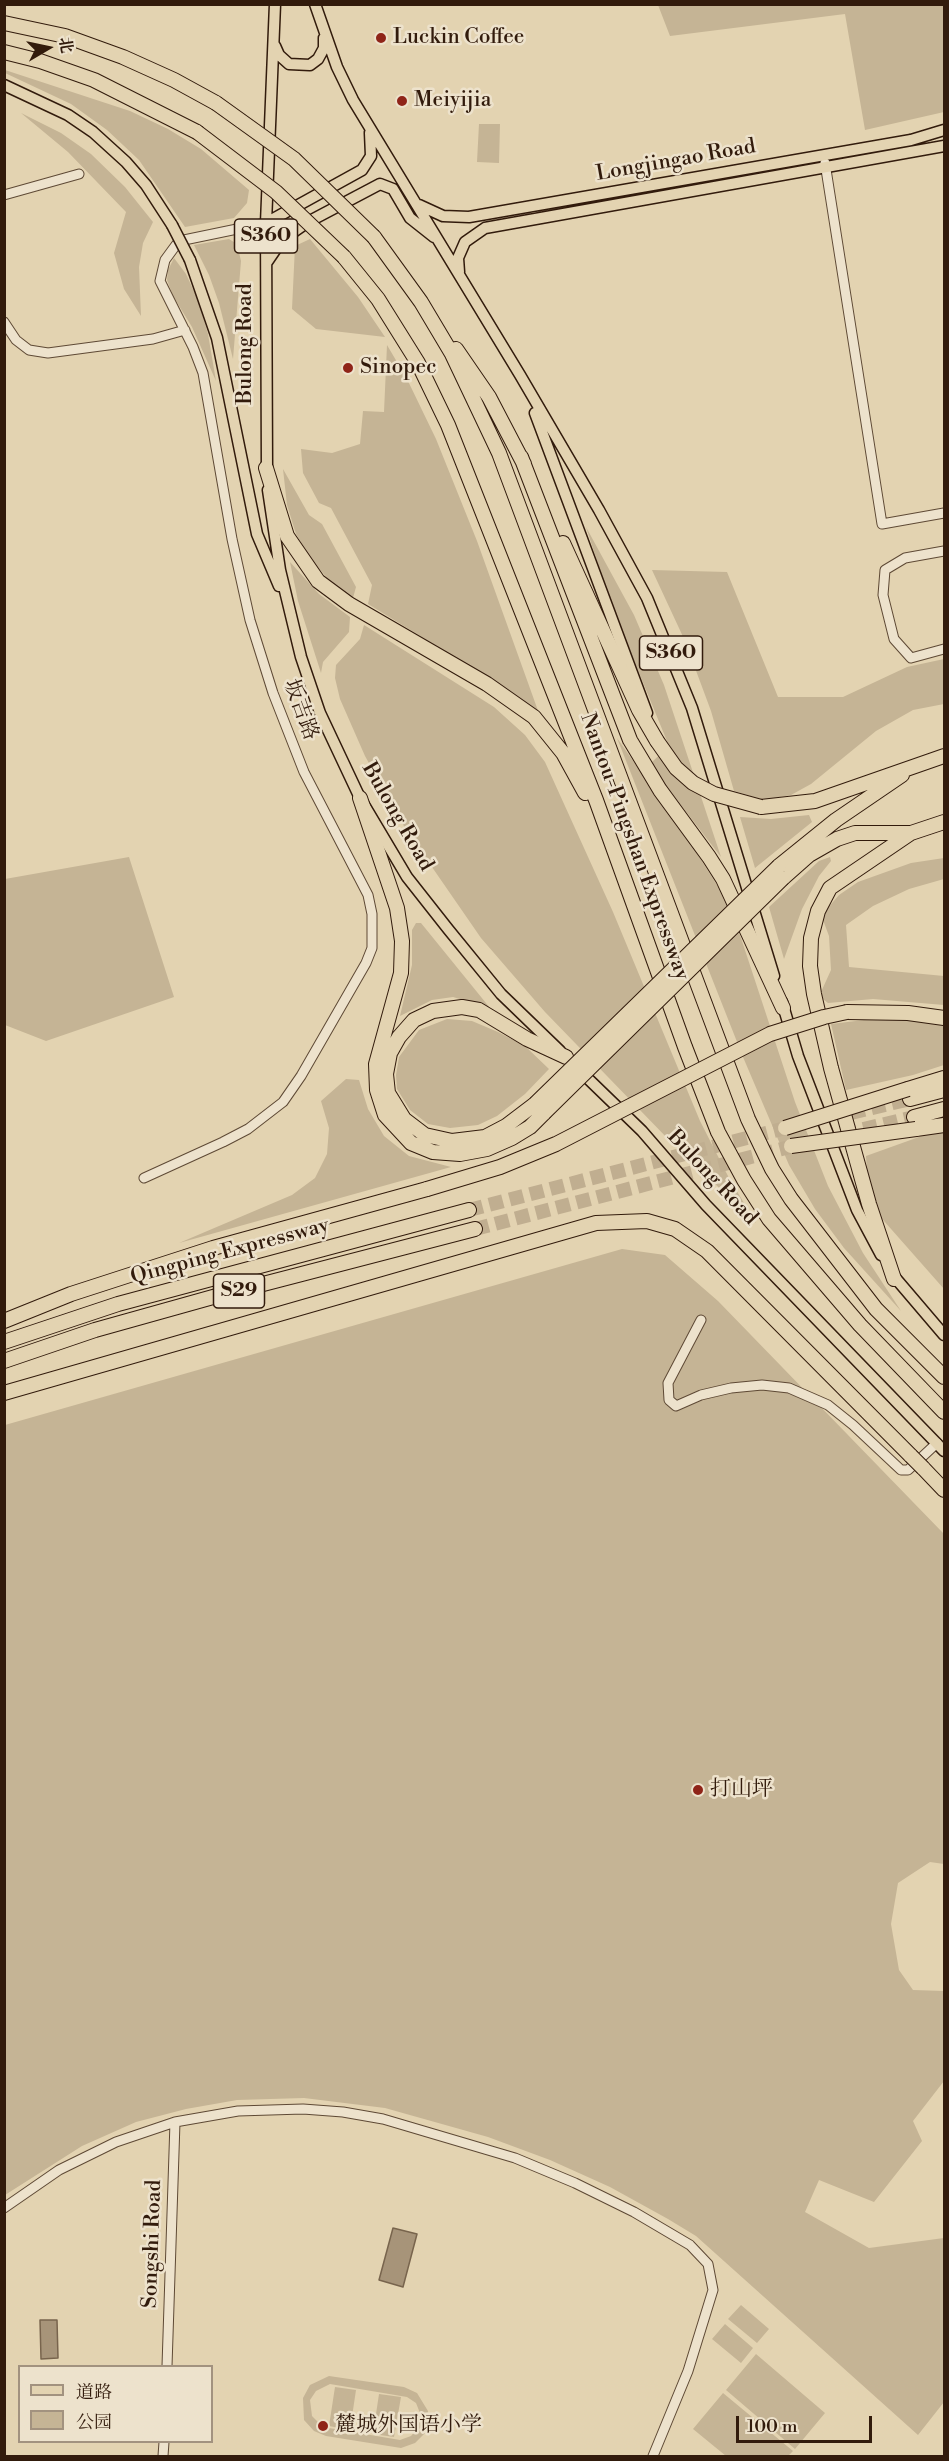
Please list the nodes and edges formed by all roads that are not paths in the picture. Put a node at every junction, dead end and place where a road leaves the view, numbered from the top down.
1 (275, 4) edge
2 (315, 4) edge
3 (4, 23) edge
4 (324, 33) junction
5 (274, 42) junction
6 (4, 52) edge
7 (4, 85) edge
8 (368, 126) junction
9 (945, 130) edge
10 (945, 146) edge
11 (824, 155) junction
12 (826, 169) junction
13 (79, 174) dead end
14 (4, 195) edge
15 (416, 203) junction
16 (501, 211) junction
17 (308, 222) junction
18 (266, 224) junction
19 (504, 225) junction
20 (441, 243) junction
21 (266, 263) junction
22 (459, 275) junction
23 (421, 302) junction
24 (4, 322) edge
25 (184, 330) junction
26 (520, 375) junction
27 (521, 457) junction
28 (266, 468) junction
29 (945, 513) edge
30 (945, 551) edge
31 (290, 612) junction
32 (945, 649) edge
33 (657, 741) junction
34 (945, 756) edge
35 (921, 762) junction
36 (360, 798) junction
37 (945, 822) edge
38 (910, 832) junction
39 (616, 857) junction
40 (781, 872) junction
41 (783, 1008) junction
42 (945, 1018) edge
43 (566, 1057) junction
44 (945, 1078) edge
45 (945, 1090) edge
46 (909, 1094) junction
47 (540, 1108) junction
48 (945, 1109) edge
49 (915, 1123) junction
50 (945, 1125) edge
51 (784, 1128) tunnel mouth
52 (791, 1146) tunnel mouth
53 (144, 1178) dead end
54 (469, 1210) tunnel mouth
55 (475, 1229) tunnel mouth
56 (894, 1279) junction
57 (701, 1320) dead end
58 (4, 1321) edge
59 (945, 1335) edge
60 (4, 1342) edge
61 (4, 1361) edge
62 (945, 1377) edge
63 (4, 1394) edge
64 (945, 1412) edge
65 (941, 1447) edge
66 (945, 1490) edge
67 (176, 2122) junction
68 (4, 2208) edge
69 (166, 2365) edge
70 (653, 2457) edge

1 - 5 main road, Bulong Road / S360
2 - 4 main road, S360
3 - 23 highway, Nantou-Pingshan Expressway, bridge
4 - 5 main road
4 - 8 main road, S360
5 - 18 main road, Bulong Road / S360
6 - 39 highway, Nantou-Pingshan Expressway, bridge
7 - 31 main road, bridge
8 - 15 main road, S360
8 - 18 main road
9 - 11 main road, Longjingao Road
10 - 12 main road, Longjingao Road
11 - 12 street
11 - 16 main road, Longjingao Road
12 - 19 main road, Longjingao Road
12 - 29 street
13 - 14 street
15 - 16 main road, Longjingao Road
15 - 20 main road, S360
16 - 19 street
17 - 18 main road
17 - 20 main road
17 - 21 main road
18 - 21 main road, Bulong Road / S360
18 - 25 street, 坂吉路
19 - 22 main road, Longjingao Road
20 - 22 main road, S360
21 - 28 main road, Bulong Road / S360
22 - 26 main road, S360
23 - 27 highway
23 - 62 highway, Nantou-Pingshan Expressway
24 - 25 street
25 - 53 street, 坂吉路
26 - 33 main road
26 - 41 main road, S360
27 - 33 highway
27 - 41 highway
28 - 31 main road, Bulong Road / S360
28 - 39 highway
30 - 32 street
31 - 36 main road, Bulong Road / S360
33 - 35 highway, bridge
34 - 35 highway
35 - 40 highway
36 - 43 main road, Bulong Road / S360
36 - 47 highway
37 - 38 highway
38 - 40 highway
38 - 56 highway
39 - 64 highway, Nantou-Pingshan Expressway
40 - 47 highway, bridge
41 - 56 main road, S360
42 - 58 highway, bridge
43 - 47 highway
43 - 65 main road, Bulong Road / S360
44 - 46 highway
45 - 46 highway
46 - 51 highway, bridge
48 - 49 highway
49 - 50 highway
49 - 52 highway, bridge
54 - 60 highway, Qingping Expressway / S29
55 - 61 highway, Qingping Expressway / S29
56 - 59 main road, S360
57 - 65 street
63 - 66 highway, bridge
67 - 68 street
67 - 69 street, Songshi Road
67 - 70 street

